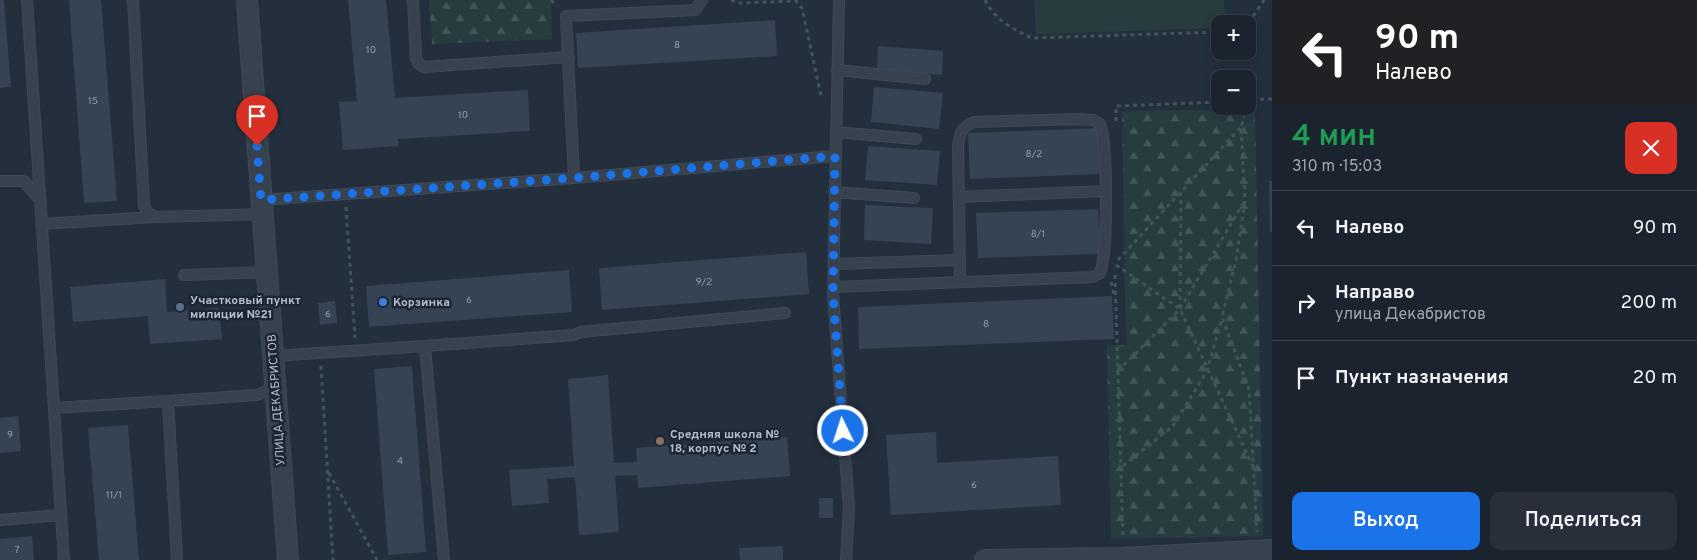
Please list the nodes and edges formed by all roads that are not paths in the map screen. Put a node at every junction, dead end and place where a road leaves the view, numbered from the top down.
1 (27, 0) edge
2 (133, 0) edge
3 (246, 0) edge
4 (413, 0) edge
5 (702, 0) edge
6 (839, 0) edge
7 (569, 57) junction
8 (837, 70) junction
9 (925, 79) dead end
10 (836, 132) junction
11 (916, 139) dead end
12 (835, 156) junction
13 (574, 178) junction
14 (0, 182) edge
15 (1105, 191) junction
16 (834, 192) junction
17 (959, 197) junction
18 (914, 198) dead end
19 (40, 201) junction
20 (262, 207) junction
21 (156, 217) junction
22 (42, 224) junction
23 (960, 260) junction
24 (834, 264) junction
25 (266, 272) junction
26 (184, 275) dead end
27 (960, 282) junction
28 (833, 287) junction
29 (785, 313) dead end
30 (425, 346) junction
31 (273, 356) junction
32 (276, 387) junction
33 (168, 401) junction
34 (54, 408) junction
35 (60, 515) junction
36 (0, 520) edge
37 (1265, 551) edge
38 (1123, 559) edge
39 (64, 560) edge
40 (177, 560) edge
41 (288, 560) edge
42 (444, 560) edge
43 (846, 560) edge
44 (984, 560) edge

1 - 19 lane
2 - 21 lane
3 - 20 street, УЛИЦА ДЕКАБРИСТОВ
4 - 7 lane
5 - 7 lane
6 - 8 lane
7 - 13 lane
8 - 9 lane
8 - 10 lane
10 - 11 lane
10 - 12 lane
12 - 13 lane
12 - 16 lane
13 - 20 lane
14 - 19 lane
15 - 17 lane
15 - 17 lane
15 - 27 lane
16 - 18 lane
16 - 24 lane
17 - 23 lane
19 - 22 lane
20 - 21 lane
20 - 25 street, УЛИЦА ДЕКАБРИСТОВ
21 - 22 lane
22 - 34 lane
23 - 24 lane
23 - 27 lane
24 - 28 lane
25 - 26 lane
25 - 31 street, УЛИЦА ДЕКАБРИСТОВ
27 - 28 lane
28 - 43 lane
29 - 30 lane
30 - 31 lane
30 - 42 lane
31 - 32 street, УЛИЦА ДЕКАБРИСТОВ
32 - 33 lane
32 - 41 street, УЛИЦА ДЕКАБРИСТОВ
33 - 34 lane
33 - 40 lane
34 - 35 lane
35 - 36 lane
35 - 39 lane
37 - 38 street
38 - 44 street

